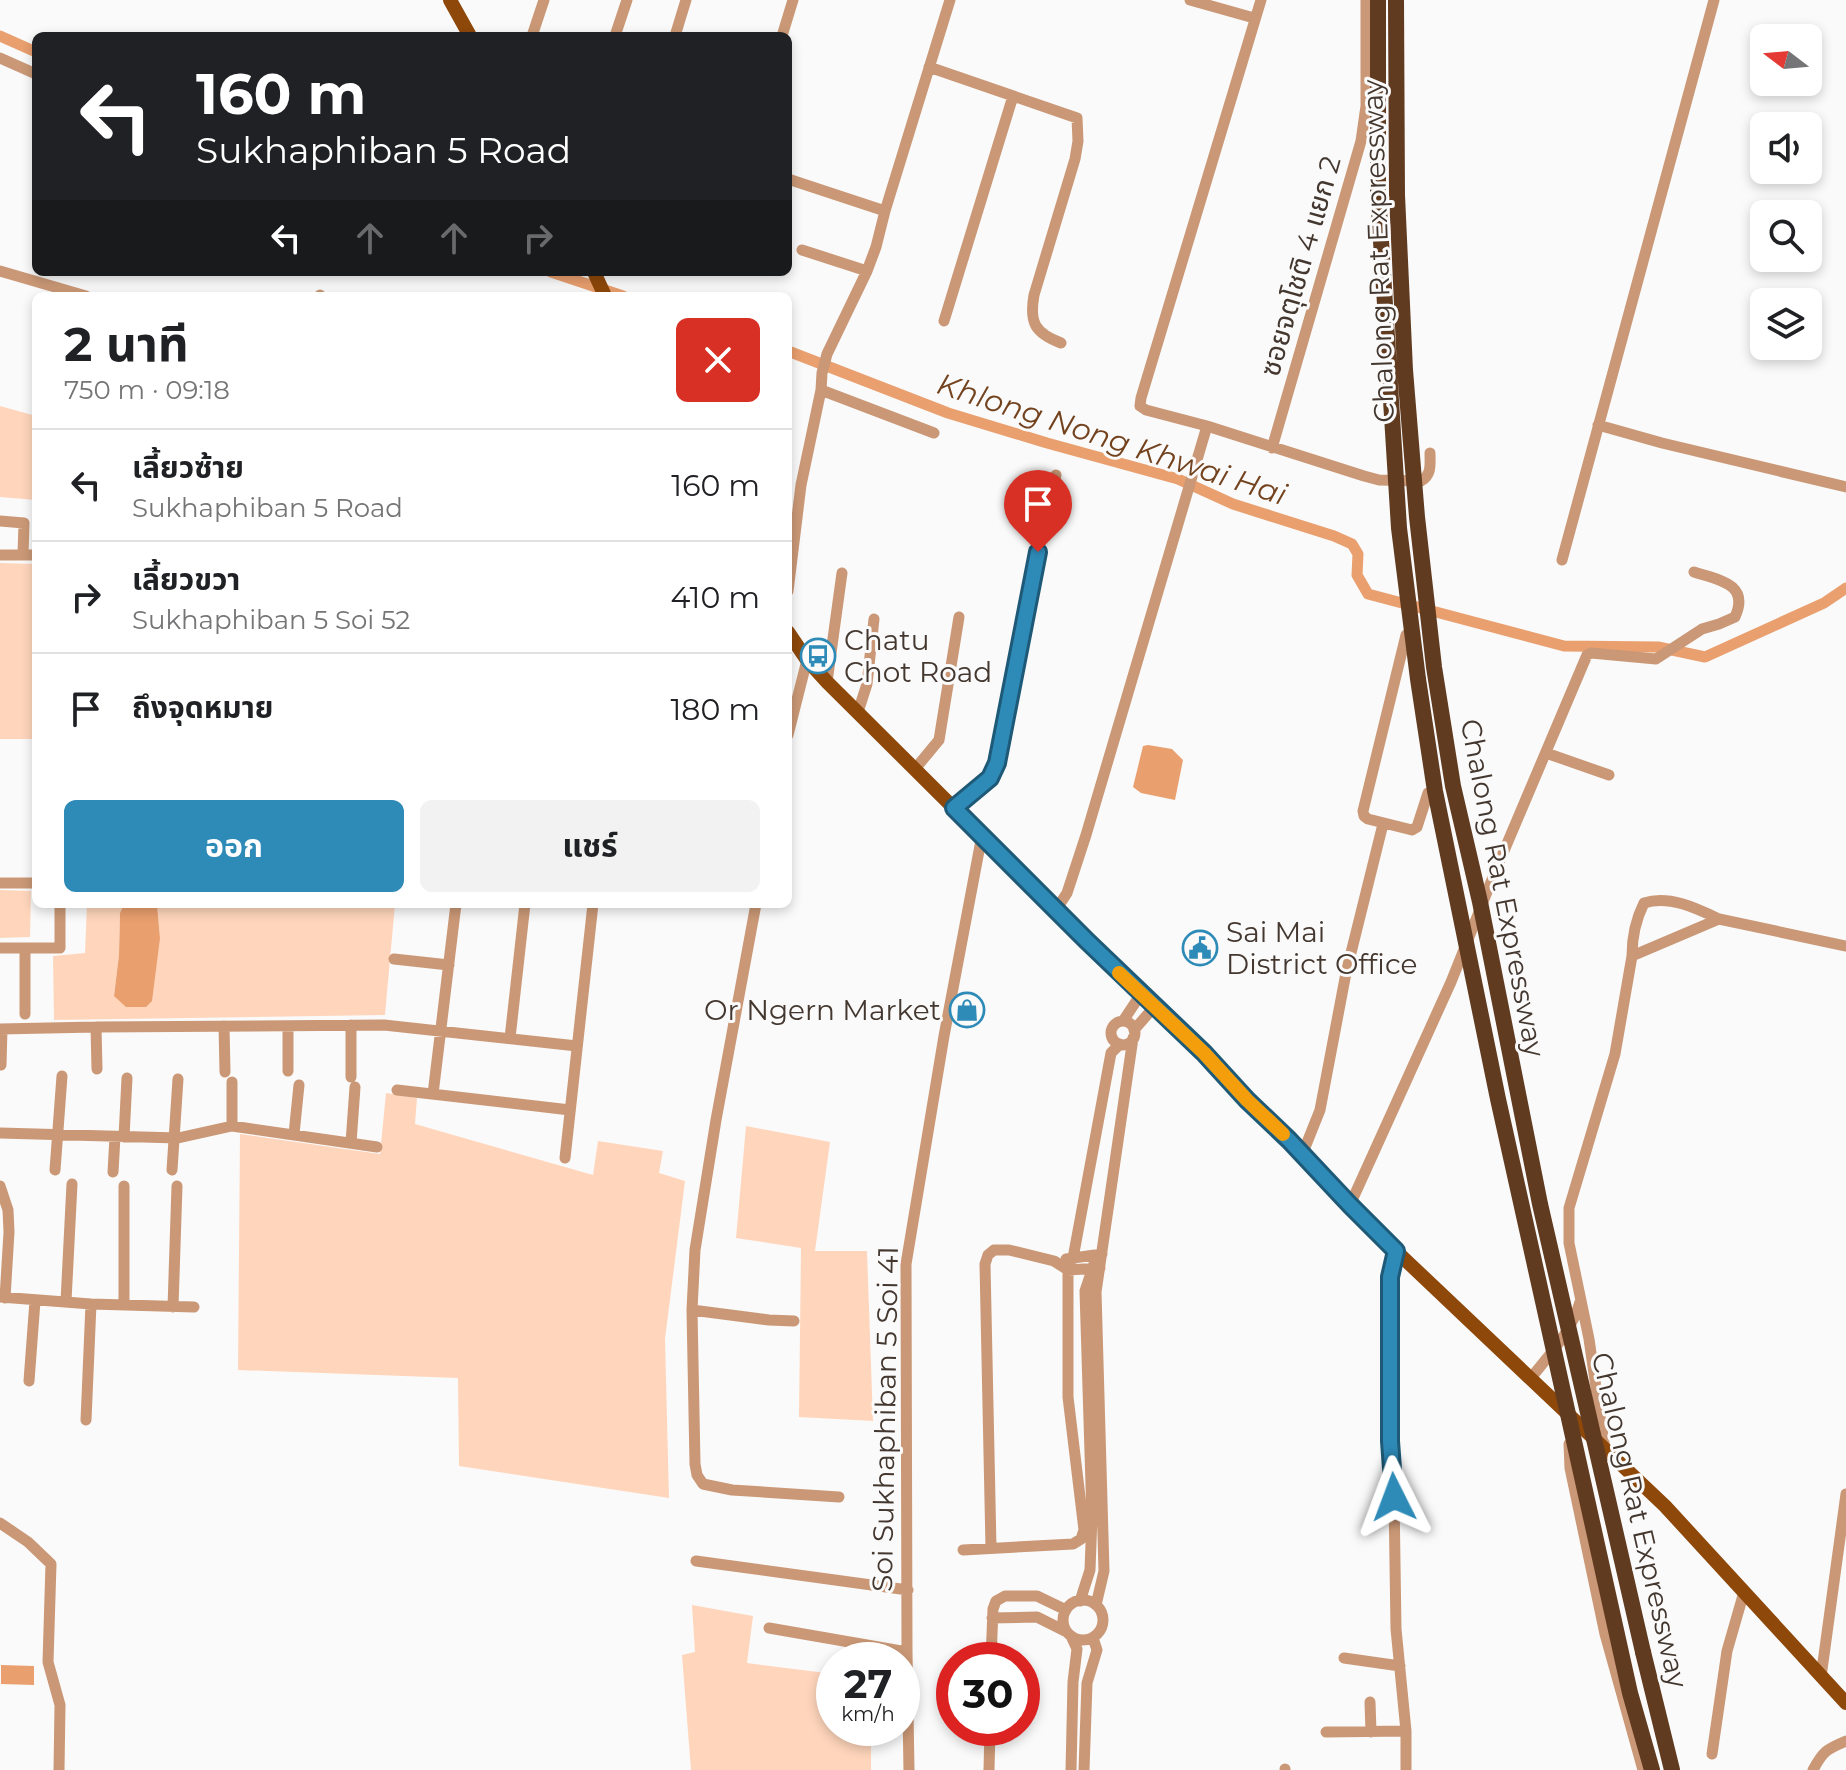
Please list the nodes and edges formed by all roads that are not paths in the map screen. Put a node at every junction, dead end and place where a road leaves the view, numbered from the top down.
1 (450, 0) edge
2 (544, 0) edge
3 (627, 0) edge
4 (686, 0) edge
5 (793, 0) edge
6 (950, 0) edge
7 (1261, 0) edge
8 (1366, 0) edge
9 (1378, 0) edge
10 (1396, 0) edge
11 (1714, 0) edge
12 (1196, 1) edge
13 (1254, 18) junction
14 (468, 32) edge
15 (533, 32) edge
16 (616, 32) edge
17 (676, 32) edge
18 (783, 32) edge
19 (0, 58) edge
20 (929, 67) junction
21 (32, 72) edge
22 (1013, 96) junction
23 (792, 180) edge
24 (885, 211) junction
25 (802, 250) dead end
26 (0, 271) edge
27 (867, 271) junction
28 (72, 292) edge
29 (944, 321) dead end
30 (1061, 343) dead end
31 (821, 390) junction
32 (1598, 425) junction
33 (1207, 426) junction
34 (934, 433) dead end
35 (1272, 448) junction
36 (1430, 453) dead end
37 (1056, 475) dead end
38 (1846, 487) edge
39 (0, 521) edge
40 (23, 554) junction
41 (0, 555) edge
42 (32, 555) edge
43 (792, 558) edge
44 (1562, 560) dead end
45 (1694, 572) dead end
46 (842, 573) dead end
47 (959, 617) dead end
48 (874, 619) dead end
49 (1406, 635) dead end
50 (792, 638) edge
51 (807, 660) junction
52 (827, 682) junction
53 (858, 712) junction
54 (792, 717) edge
55 (1546, 753) junction
56 (915, 769) junction
57 (1609, 775) dead end
58 (1428, 793) dead end
59 (954, 808) junction
60 (1383, 824) junction
61 (982, 835) junction
62 (0, 883) edge
63 (32, 883) edge
64 (60, 908) edge
65 (456, 908) edge
66 (525, 908) edge
67 (593, 908) edge
68 (755, 908) edge
69 (1056, 910) junction
70 (1719, 919) junction
71 (1846, 946) edge
72 (0, 948) edge
73 (25, 948) junction
74 (1632, 956) junction
75 (394, 959) dead end
76 (449, 965) junction
77 (1141, 994) junction
78 (1154, 1007) junction
79 (25, 1014) dead end
80 (1123, 1021) junction
81 (351, 1025) junction
82 (224, 1026) junction
83 (288, 1026) junction
84 (96, 1027) junction
85 (1, 1029) edge
86 (440, 1030) junction
87 (1133, 1034) junction
88 (510, 1038) junction
89 (1120, 1044) junction
90 (577, 1046) junction
91 (1, 1065) edge
92 (97, 1069) dead end
93 (288, 1071) dead end
94 (62, 1076) dead end
95 (127, 1078) dead end
96 (178, 1079) dead end
97 (299, 1085) dead end
98 (397, 1090) dead end
99 (433, 1094) junction
100 (570, 1110) junction
101 (232, 1126) junction
102 (0, 1133) edge
103 (294, 1134) junction
104 (57, 1135) junction
105 (120, 1137) junction
106 (174, 1138) junction
107 (351, 1143) junction
108 (377, 1147) dead end
109 (1302, 1155) junction
110 (565, 1158) dead end
111 (55, 1170) dead end
112 (172, 1170) dead end
113 (113, 1172) dead end
114 (72, 1184) dead end
115 (0, 1186) edge
116 (124, 1186) dead end
117 (177, 1186) dead end
118 (1350, 1205) junction
119 (1396, 1251) junction
120 (1099, 1254) junction
121 (1073, 1258) junction
122 (1054, 1261) junction
123 (1097, 1268) junction
124 (1068, 1270) junction
125 (2, 1297) edge
126 (35, 1301) junction
127 (66, 1301) junction
128 (1581, 1302) junction
129 (91, 1304) junction
130 (124, 1305) junction
131 (173, 1307) junction
132 (194, 1307) dead end
133 (692, 1310) junction
134 (794, 1321) dead end
135 (1531, 1378) junction
136 (29, 1381) dead end
137 (86, 1420) dead end
138 (1576, 1423) junction
139 (1605, 1450) junction
140 (1846, 1494) edge
141 (839, 1497) dead end
142 (0, 1523) edge
143 (991, 1548) junction
144 (963, 1550) dead end
145 (696, 1561) dead end
146 (908, 1590) junction
147 (1744, 1592) junction
148 (1080, 1601) junction
149 (1096, 1605) junction
150 (1066, 1610) junction
151 (992, 1618) junction
152 (769, 1628) dead end
153 (1069, 1634) junction
154 (1093, 1638) junction
155 (850, 1642) edge
156 (907, 1642) edge
157 (991, 1642) edge
158 (1344, 1658) dead end
159 (1400, 1666) junction
160 (1821, 1677) junction
161 (1073, 1682) junction
162 (1087, 1683) junction
163 (1370, 1702) dead end
164 (1846, 1703) edge
165 (1071, 1731) junction
166 (1086, 1731) junction
167 (1406, 1731) junction
168 (1326, 1732) dead end
169 (1371, 1732) junction
170 (1846, 1741) edge
171 (909, 1746) edge
172 (990, 1746) edge
173 (1712, 1754) dead end
174 (59, 1770) edge
175 (909, 1770) edge
176 (989, 1770) edge
177 (1071, 1770) edge
178 (1084, 1770) edge
179 (1406, 1770) edge
180 (1643, 1770) edge
181 (1652, 1770) edge
182 (1674, 1770) edge
183 (1813, 1770) edge

1 - 14 main road
2 - 15 street
3 - 16 street
4 - 17 street
5 - 18 street
6 - 20 street
7 - 13 street
8 - 35 street, ซอยจตุโชติ 4 แยก 2
9 - 181 highway, Chalong Rat Expressway, bridge
10 - 182 highway, Chalong Rat Expressway, bridge
11 - 32 street
12 - 13 street
13 - 33 street
19 - 21 street
20 - 22 street
20 - 24 street
22 - 29 street
22 - 30 street
23 - 24 street
24 - 27 street
25 - 27 street
26 - 28 street
27 - 31 street
31 - 34 street
31 - 43 street
32 - 38 street
32 - 44 street
33 - 35 street
33 - 69 street
35 - 36 street
37 - 59 street
39 - 40 street
40 - 41 street
40 - 42 street
45 - 55 street
46 - 52 street
47 - 56 street
48 - 53 street
49 - 60 street
50 - 51 main road
51 - 52 main road
51 - 54 street
52 - 53 main road
53 - 56 main road
55 - 57 street
55 - 118 street
56 - 59 main road
58 - 60 street
59 - 61 main road
60 - 109 street
61 - 69 main road
61 - 146 street, Soi Sukhaphiban 5 Soi 41
62 - 63 street
64 - 73 street
65 - 76 street
66 - 88 street
67 - 90 street
68 - 133 street
69 - 77 main road
70 - 71 street
70 - 74 street
70 - 74 street
72 - 73 street
73 - 79 street
74 - 128 street
75 - 76 street
76 - 86 street
77 - 78 main road
77 - 80 street
78 - 87 street
78 - 109 main road
80 - 87 street
80 - 89 street
81 - 83 street
81 - 86 street
81 - 107 street
82 - 83 street
82 - 84 street
82 - 101 street
83 - 93 street
84 - 85 street
84 - 92 street
85 - 91 street
86 - 88 street
86 - 99 street
87 - 89 street
87 - 120 street
88 - 90 street
89 - 121 street
90 - 100 street
94 - 104 street
95 - 105 street
96 - 106 street
97 - 103 street
98 - 99 street
99 - 100 street
100 - 110 street
101 - 103 street
101 - 106 street
102 - 104 street
103 - 107 street
104 - 105 street
104 - 111 street
105 - 106 street
105 - 113 street
106 - 112 street
107 - 108 street
109 - 118 main road
114 - 127 street
115 - 125 street
116 - 130 street
117 - 131 street
118 - 119 main road
119 - 135 main road
119 - 159 street
120 - 121 street
120 - 123 street
121 - 122 street
121 - 124 street
122 - 124 street
122 - 143 street
123 - 124 street
123 - 148 street
123 - 149 street
124 - 143 street
125 - 126 street
126 - 127 street
126 - 136 street
127 - 129 street
128 - 135 street
128 - 139 street
129 - 130 street
129 - 137 street
130 - 131 street
131 - 132 street
133 - 134 street
133 - 141 street
135 - 138 main road
138 - 139 main road
138 - 180 street
139 - 147 main road
140 - 160 street
142 - 174 street
143 - 144 street
145 - 146 street
146 - 156 street, Soi Sukhaphiban 5 Soi 41
147 - 160 main road
147 - 173 street
148 - 149 street
148 - 150 street
149 - 154 street
150 - 151 street
150 - 153 street
151 - 153 street
151 - 157 street
152 - 155 street
153 - 154 street
153 - 161 street
154 - 162 street
158 - 159 street
159 - 167 street
160 - 164 main road
161 - 162 street
161 - 165 street
162 - 166 street
163 - 169 street
165 - 166 street
165 - 177 street
166 - 178 street
167 - 169 street
167 - 179 street
168 - 169 street
170 - 183 street
171 - 175 street, Soi Sukhaphiban 5 Soi 41
172 - 176 street

